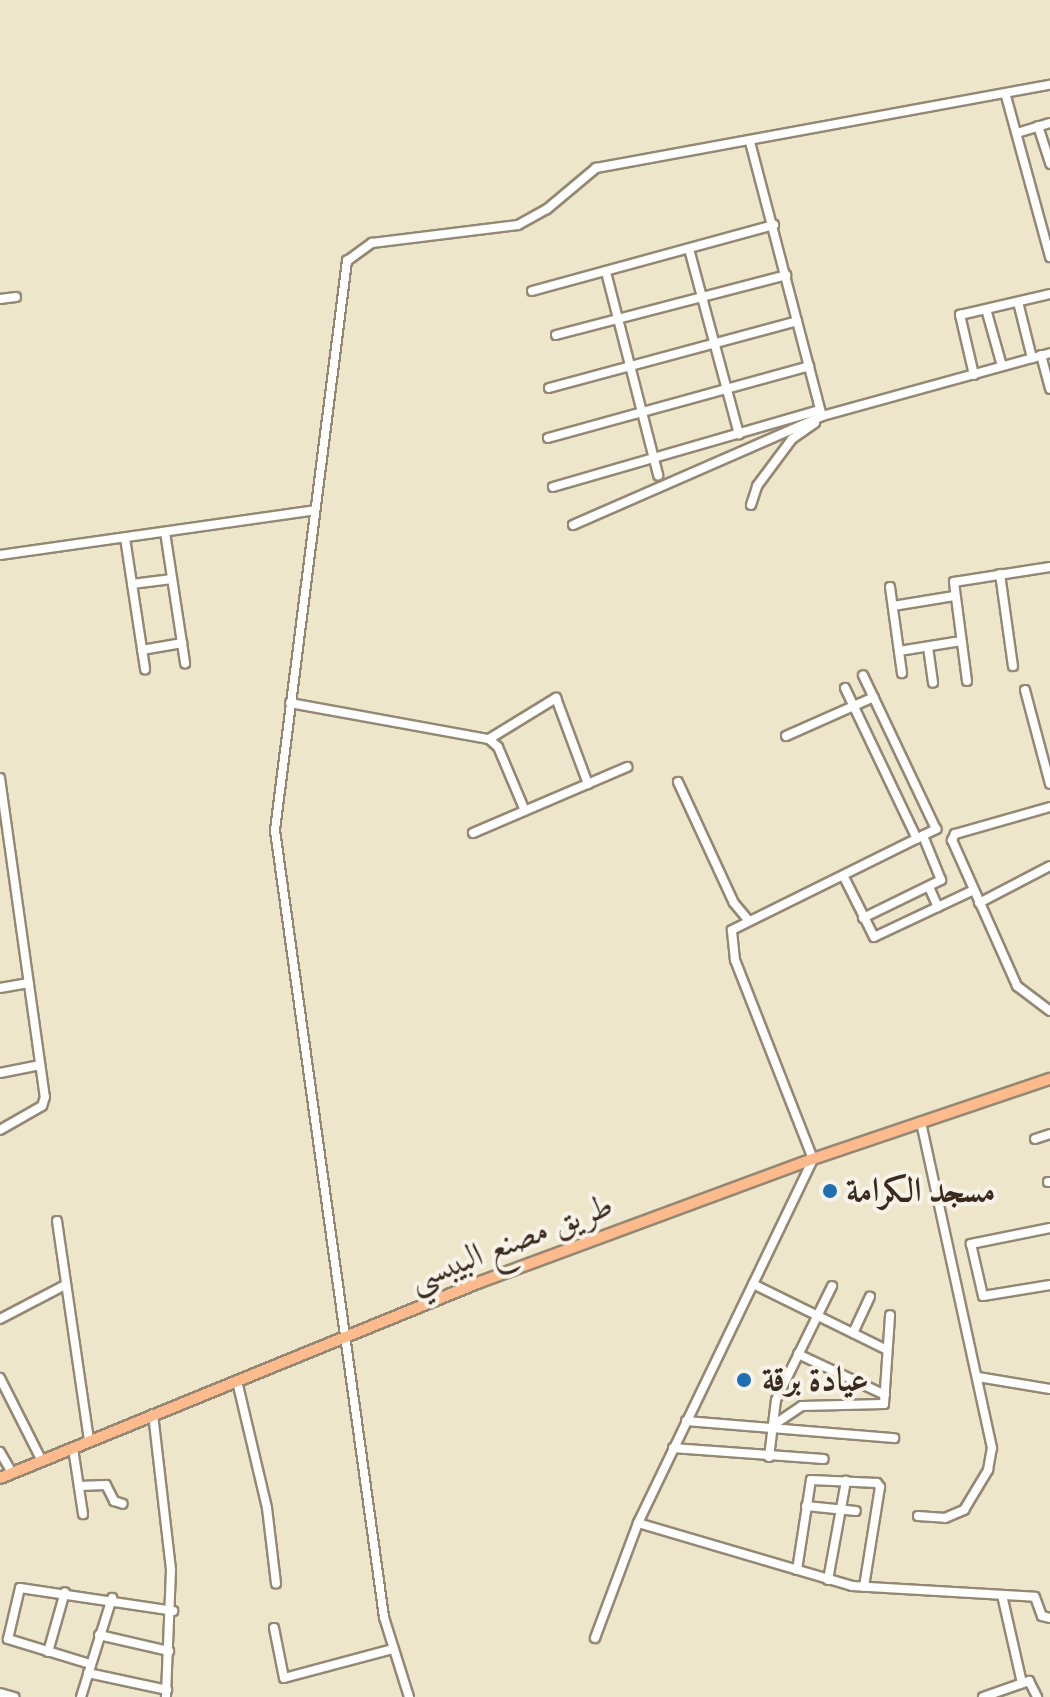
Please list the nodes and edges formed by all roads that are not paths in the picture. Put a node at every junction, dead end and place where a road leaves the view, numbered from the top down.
1 (1050, 85) edge
2 (1006, 96) junction
3 (1050, 123) edge
4 (1038, 126) junction
5 (1017, 133) junction
6 (750, 142) junction
7 (1050, 164) edge
8 (774, 225) junction
9 (689, 249) junction
10 (1050, 257) edge
11 (606, 272) junction
12 (786, 275) junction
13 (532, 291) dead end
14 (1050, 294) edge
15 (16, 297) dead end
16 (701, 298) junction
17 (0, 299) edge
18 (1018, 302) junction
19 (986, 309) junction
20 (617, 320) junction
21 (797, 321) junction
22 (556, 335) dead end
23 (714, 343) junction
24 (1041, 355) edge
25 (629, 366) junction
26 (809, 366) junction
27 (1002, 366) junction
28 (974, 375) junction
29 (549, 388) dead end
30 (1050, 389) edge
31 (727, 390) junction
32 (641, 412) junction
33 (819, 415) junction
34 (792, 432) junction
35 (739, 434) junction
36 (548, 438) dead end
37 (653, 457) junction
38 (658, 475) dead end
39 (553, 487) dead end
40 (751, 505) dead end
41 (315, 510) junction
42 (573, 525) dead end
43 (165, 532) junction
44 (125, 538) junction
45 (0, 555) edge
46 (1050, 567) edge
47 (1000, 574) junction
48 (172, 579) junction
49 (132, 584) junction
50 (890, 587) dead end
51 (954, 596) junction
52 (893, 606) junction
53 (961, 641) junction
54 (182, 643) junction
55 (928, 647) junction
56 (142, 650) junction
57 (899, 651) junction
58 (185, 663) dead end
59 (1013, 666) dead end
60 (145, 669) dead end
61 (902, 673) dead end
62 (863, 675) dead end
63 (967, 681) dead end
64 (933, 683) dead end
65 (845, 688) dead end
66 (1025, 690) dead end
67 (874, 697) junction
68 (290, 703) junction
69 (854, 706) junction
70 (786, 736) dead end
71 (489, 739) junction
72 (627, 767) dead end
73 (0, 778) edge
74 (678, 782) dead end
75 (588, 784) junction
76 (1050, 784) edge
77 (1050, 807) edge
78 (525, 811) junction
79 (473, 833) dead end
80 (920, 838) junction
81 (1050, 866) edge
82 (844, 877) junction
83 (929, 887) junction
84 (974, 890) junction
85 (979, 903) junction
86 (938, 907) junction
87 (863, 918) junction
88 (749, 921) junction
89 (29, 983) junction
90 (0, 988) edge
91 (1050, 1011) edge
92 (40, 1065) junction
93 (0, 1073) edge
94 (1050, 1079) edge
95 (921, 1122) junction
96 (0, 1130) edge
97 (1050, 1134) edge
98 (1035, 1139) dead end
99 (813, 1159) junction
100 (57, 1221) dead end
101 (1050, 1228) edge
102 (753, 1284) junction
103 (65, 1285) junction
104 (1050, 1285) edge
105 (832, 1286) dead end
106 (870, 1297) dead end
107 (890, 1315) dead end
108 (816, 1316) junction
109 (0, 1319) edge
110 (853, 1333) junction
111 (346, 1335) junction
112 (887, 1350) junction
113 (798, 1354) junction
114 (978, 1377) junction
115 (0, 1378) edge
116 (237, 1381) junction
117 (1050, 1389) edge
118 (3, 1391) edge
119 (885, 1395) junction
120 (153, 1414) junction
121 (686, 1421) junction
122 (774, 1426) junction
123 (894, 1438) dead end
124 (89, 1441) junction
125 (73, 1448) junction
126 (673, 1448) junction
127 (0, 1452) edge
128 (769, 1457) junction
129 (824, 1459) dead end
130 (42, 1461) junction
131 (12, 1473) junction
132 (0, 1478) edge
133 (846, 1481) junction
134 (79, 1486) junction
135 (123, 1504) dead end
136 (806, 1506) junction
137 (841, 1510) junction
138 (856, 1511) dead end
139 (83, 1514) dead end
140 (918, 1516) dead end
141 (638, 1523) junction
142 (797, 1570) junction
143 (828, 1580) junction
144 (276, 1583) dead end
145 (864, 1587) junction
146 (65, 1592) junction
147 (1002, 1595) junction
148 (112, 1598) junction
149 (173, 1611) junction
150 (1050, 1618) edge
151 (274, 1628) dead end
152 (99, 1635) junction
153 (595, 1638) dead end
154 (393, 1649) junction
155 (169, 1651) junction
156 (48, 1652) junction
157 (89, 1669) junction
158 (1022, 1683) junction
159 (0, 1693) edge
160 (166, 1693) edge
161 (14, 1697) edge
162 (81, 1697) edge
163 (409, 1697) edge
164 (985, 1697) edge
165 (1037, 1697) edge

1 - 2 street
2 - 5 street
2 - 6 street
3 - 4 street
4 - 5 street
4 - 7 street
5 - 10 street
6 - 8 street
6 - 41 street
8 - 9 street
8 - 12 street
9 - 11 street
9 - 16 street
11 - 13 street
11 - 20 street
12 - 16 street
12 - 21 street
14 - 18 street
15 - 17 street
16 - 20 street
16 - 23 street
18 - 19 street
18 - 24 street
19 - 27 street
19 - 28 street
20 - 22 street
20 - 25 street
21 - 23 street
21 - 26 street
23 - 25 street
23 - 31 street
24 - 27 street
24 - 30 street
25 - 29 street
25 - 32 street
26 - 31 street
26 - 33 street
27 - 28 street
28 - 33 street
31 - 32 street
31 - 35 street
32 - 36 street
32 - 37 street
33 - 34 street
33 - 35 street
34 - 40 street
34 - 42 street
35 - 37 street
37 - 38 street
37 - 39 street
41 - 43 street
41 - 68 street
43 - 44 street
43 - 48 street
44 - 45 street
44 - 49 street
46 - 47 street
47 - 51 street
47 - 59 street
48 - 49 street
48 - 54 street
49 - 56 street
50 - 52 street
51 - 52 street
51 - 53 street
52 - 57 street
53 - 55 street
53 - 63 street
54 - 56 street
54 - 58 street
55 - 57 street
55 - 64 street
56 - 60 street
57 - 61 street
62 - 67 street
65 - 69 street
66 - 76 street
67 - 69 street
67 - 80 street
68 - 71 street
68 - 111 street
69 - 70 street
69 - 80 street
71 - 75 street
71 - 78 street
72 - 75 street
73 - 89 street
74 - 88 street
75 - 78 street
77 - 84 street
78 - 79 street
80 - 82 street
80 - 83 street
81 - 85 street
82 - 87 street
82 - 88 street
83 - 86 street
83 - 87 street
84 - 85 street
84 - 86 street
85 - 91 street
86 - 87 street
88 - 99 street
89 - 90 street
89 - 92 street
92 - 93 street
92 - 96 street
94 - 95 main road, طريق مصنع البيبسي
95 - 99 main road, طريق مصنع البيبسي
95 - 114 street
97 - 98 street
99 - 102 street
99 - 111 main road, طريق مصنع البيبسي
100 - 103 street
101 - 104 street
102 - 108 street
102 - 121 street
103 - 109 street
103 - 124 street
105 - 108 street
106 - 110 street
107 - 112 street
108 - 110 street
108 - 113 street
110 - 112 street
111 - 116 main road, طريق مصنع البيبسي
111 - 154 street
112 - 119 street
113 - 119 street
113 - 122 street
114 - 117 street
114 - 140 street
115 - 118 street
116 - 120 main road, طريق مصنع البيبسي
116 - 144 street
118 - 130 street
119 - 122 street
120 - 124 main road, طريق مصنع البيبسي
120 - 149 street
121 - 122 street
121 - 126 street
122 - 123 street
122 - 128 street
124 - 125 main road, طريق مصنع البيبسي
125 - 130 main road, طريق مصنع البيبسي
125 - 134 street
126 - 128 street
126 - 141 street
127 - 131 street
128 - 129 street
130 - 131 main road, طريق مصنع البيبسي
131 - 132 main road, طريق مصنع البيبسي
133 - 136 street
133 - 137 street
133 - 145 street
134 - 135 street
134 - 139 street
136 - 137 street
136 - 142 street
137 - 138 street
137 - 143 street
141 - 142 street
141 - 153 street
142 - 143 street
143 - 145 street
145 - 147 street
146 - 148 street
146 - 156 street
146 - 156 street
147 - 150 street
147 - 158 street
148 - 149 street
148 - 152 street
149 - 155 street
151 - 154 street
152 - 155 street
152 - 157 street
154 - 163 street
155 - 160 street
156 - 157 street
157 - 160 street
157 - 162 street
158 - 164 street
158 - 165 street
159 - 161 street

